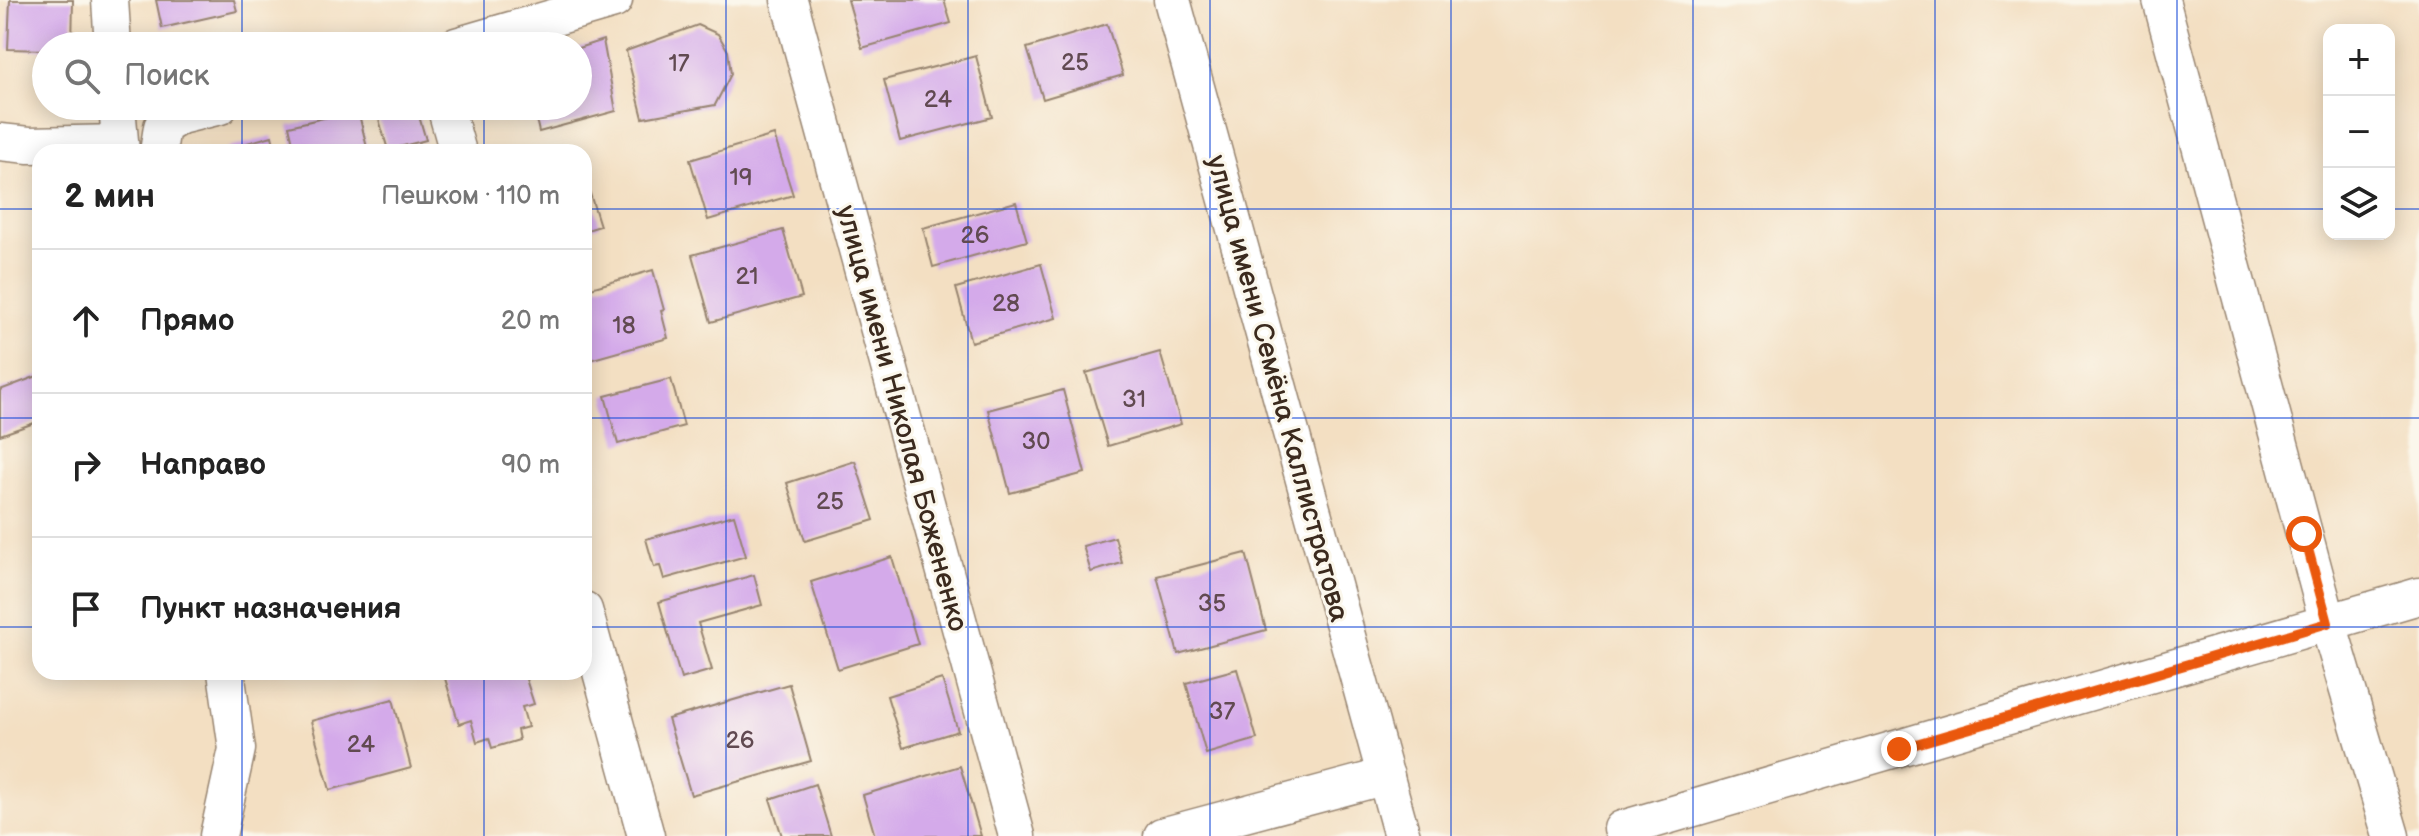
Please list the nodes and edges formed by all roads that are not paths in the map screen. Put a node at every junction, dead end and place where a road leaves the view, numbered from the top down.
1 (110, 0) edge
2 (614, 0) edge
3 (789, 0) edge
4 (1172, 0) edge
5 (2161, 0) edge
6 (112, 32) edge
7 (504, 32) edge
8 (118, 120) edge
9 (177, 120) edge
10 (449, 120) edge
11 (160, 139) edge
12 (0, 142) edge
13 (120, 144) edge
14 (456, 144) edge
15 (32, 145) edge
16 (2419, 596) edge
17 (2328, 623) junction
18 (592, 639) edge
19 (227, 680) edge
20 (1386, 776) junction
21 (1622, 829) dead end
22 (218, 836) edge
23 (646, 836) edge
24 (1017, 836) edge
25 (1162, 836) edge
26 (1402, 836) edge
27 (2391, 836) edge

1 - 6 street
2 - 7 street
3 - 24 street, улица имени Николая Божененко
4 - 20 street, улица имени Семёна Каллистратова
5 - 17 street
8 - 13 street
9 - 11 street
10 - 14 street
12 - 15 street
16 - 17 street
17 - 21 street
17 - 27 street
18 - 23 street
19 - 22 street
20 - 25 street
20 - 26 street, улица имени Семёна Каллистратова

